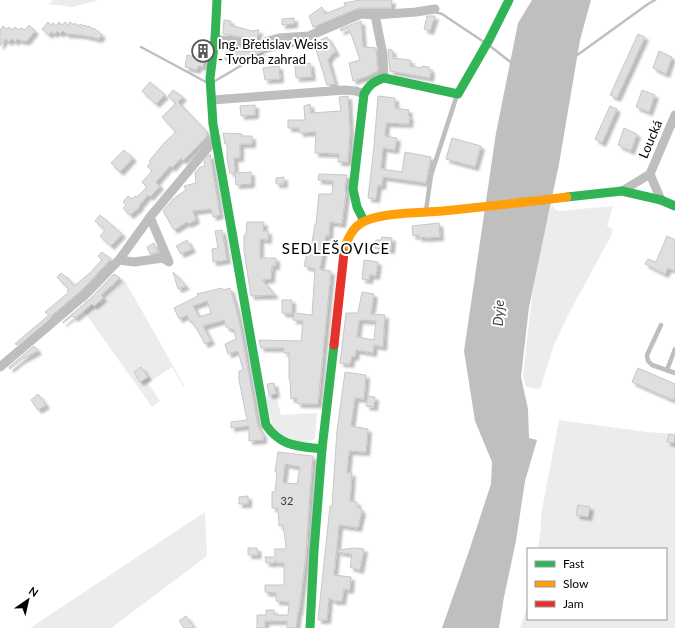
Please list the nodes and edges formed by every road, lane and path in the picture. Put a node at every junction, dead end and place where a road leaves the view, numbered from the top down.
1 (217, 0) edge
2 (509, 0) edge
3 (435, 9) dead end
4 (375, 15) junction
5 (215, 39) junction
6 (384, 78) junction
7 (364, 94) junction
8 (458, 94) junction
9 (212, 100) junction
10 (675, 115) edge
11 (216, 138) junction
12 (650, 174) junction
13 (622, 191) junction
14 (661, 200) junction
15 (675, 206) edge
16 (426, 212) junction
17 (150, 217) junction
18 (364, 221) junction
19 (120, 260) junction
20 (662, 324) dead end
21 (675, 349) edge
22 (0, 367) edge
23 (667, 370) junction
24 (675, 373) edge
25 (322, 449) junction
26 (310, 628) edge

1 - 5 street
2 - 8 street
3 - 4 street
4 - 5 street
4 - 6 street
5 - 9 street
6 - 7 street
6 - 8 street
7 - 9 street
7 - 18 street
8 - 16 lane
9 - 11 street
10 - 12 street, Loucká
11 - 17 street
11 - 25 street
12 - 13 street, Loucká
12 - 14 street, Loucká
13 - 14 street
13 - 16 street
14 - 15 street
16 - 18 street
17 - 19 street
17 - 19 street
18 - 25 street
19 - 22 street
20 - 23 lane
21 - 23 lane
23 - 24 lane
25 - 26 street

